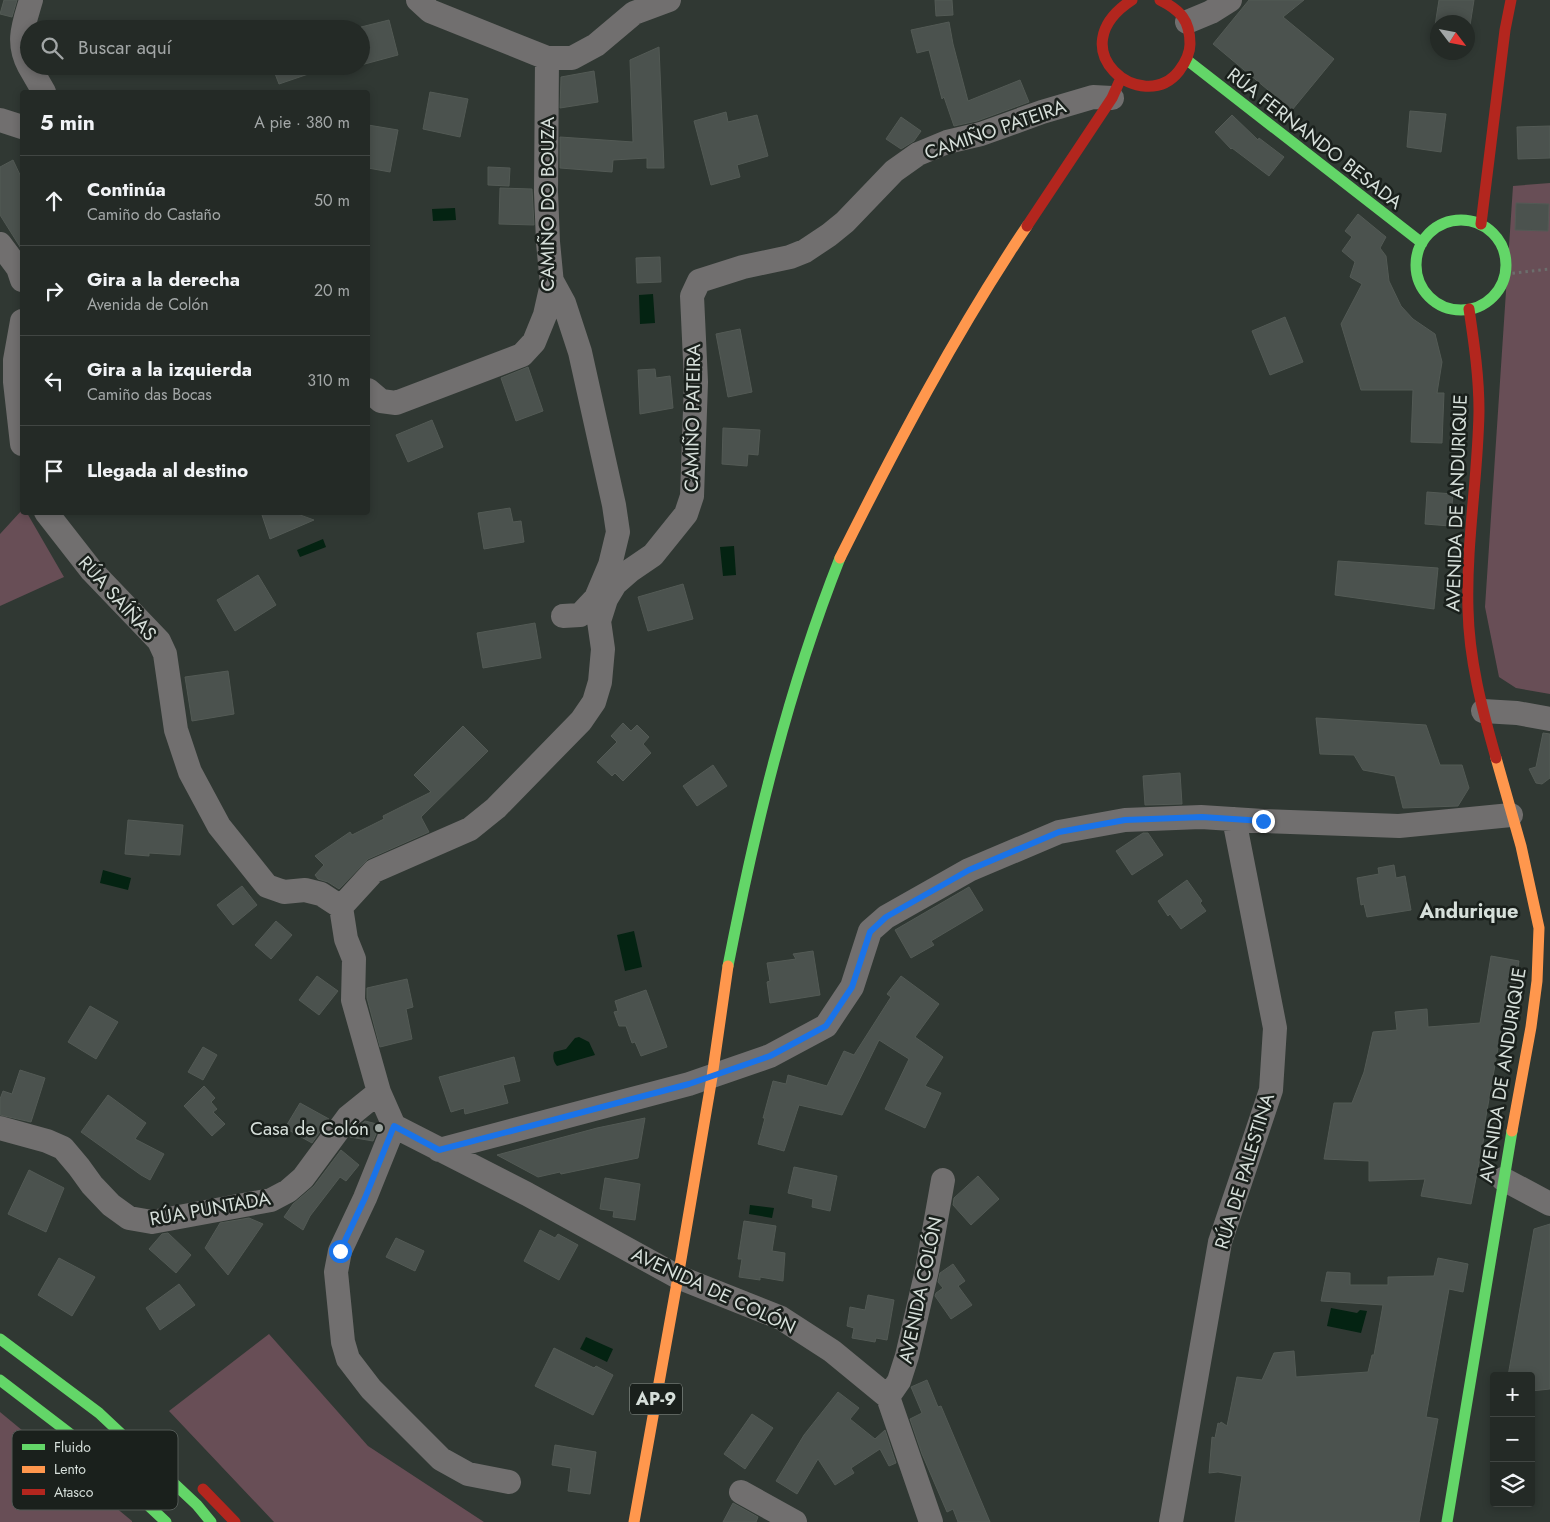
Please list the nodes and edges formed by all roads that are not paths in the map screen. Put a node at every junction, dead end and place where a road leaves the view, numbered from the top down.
1 (31, 0) edge
2 (418, 0) edge
3 (669, 0) edge
4 (1132, 0) edge
5 (1160, 0) edge
6 (1230, 0) edge
7 (1510, 0) edge
8 (26, 20) edge
9 (1186, 22) junction
10 (548, 58) junction
11 (1187, 60) junction
12 (34, 75) edge
13 (1116, 88) junction
14 (43, 90) edge
15 (0, 120) edge
16 (20, 126) edge
17 (1481, 224) junction
18 (1422, 243) junction
19 (0, 244) edge
20 (20, 274) edge
21 (552, 281) junction
22 (1469, 309) junction
23 (20, 332) edge
24 (370, 392) edge
25 (20, 426) edge
26 (48, 515) edge
27 (564, 616) dead end
28 (1483, 711) junction
29 (1550, 719) edge
30 (1511, 816) junction
31 (1234, 819) junction
32 (341, 907) junction
33 (1544, 980) edge
34 (712, 1076) junction
35 (379, 1092) junction
36 (394, 1126) junction
37 (0, 1128) edge
38 (439, 1150) junction
39 (1504, 1179) junction
40 (943, 1180) dead end
41 (1550, 1204) edge
42 (678, 1277) junction
43 (0, 1338) edge
44 (0, 1380) edge
45 (888, 1397) junction
46 (99, 1413) junction
47 (64, 1430) edge
48 (117, 1430) edge
49 (129, 1430) edge
50 (192, 1479) dead end
51 (509, 1482) dead end
52 (178, 1488) edge
53 (741, 1492) dead end
54 (153, 1510) edge
55 (166, 1522) edge
56 (212, 1522) edge
57 (235, 1522) edge
58 (634, 1522) edge
59 (795, 1522) edge
60 (930, 1522) edge
61 (1172, 1522) edge
62 (1447, 1522) edge

1 - 8 street
2 - 10 street
3 - 10 street
4 - 13 main road
5 - 9 main road
6 - 9 street
7 - 17 main road
9 - 11 main road
10 - 21 street, CAMIÑO DO BOUZA
11 - 13 main road
11 - 18 main road, RÚA FERNANDO BESADA
12 - 14 street
13 - 32 street, CAMIÑO PATEIRA
13 - 34 main road
15 - 16 street
17 - 18 main road
17 - 22 main road
18 - 22 main road
19 - 20 street
21 - 24 street, CAMIÑO DO BOUZA
21 - 27 street
22 - 28 main road, AVENIDA DE ANDURIQUE
23 - 25 street
26 - 32 street, RÚA SAÍÑAS
28 - 29 street
28 - 30 main road, AVENIDA DE ANDURIQUE
30 - 31 street
30 - 33 main road, AVENIDA DE ANDURIQUE
31 - 34 street
31 - 61 street, RÚA DE PALESTINA
32 - 35 street
33 - 39 main road, AVENIDA DE ANDURIQUE
34 - 38 street
34 - 42 main road
35 - 36 street
35 - 37 street, RÚA PUNTADA
36 - 38 street, AVENIDA DE COLÓN
36 - 51 street
38 - 42 street, AVENIDA DE COLÓN
39 - 41 street
39 - 62 main road, AVENIDA DE ANDURIQUE
40 - 45 street, AVENIDA COLÓN
42 - 45 street, AVENIDA DE COLÓN
42 - 58 main road, AP-9
43 - 46 main road
44 - 47 main road
45 - 60 street
46 - 48 main road
46 - 49 main road
50 - 57 main road
52 - 56 main road
53 - 59 street
54 - 55 main road

